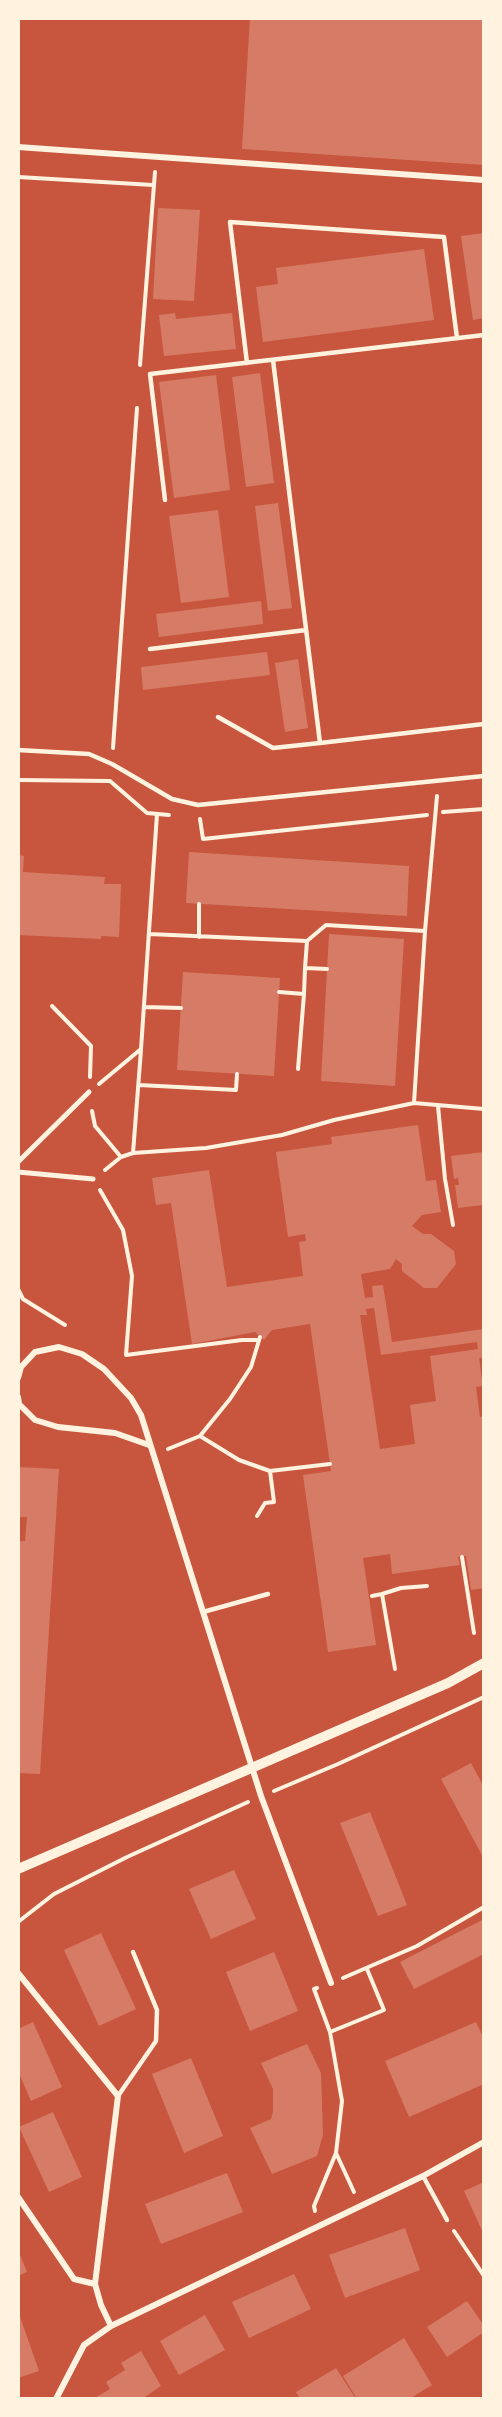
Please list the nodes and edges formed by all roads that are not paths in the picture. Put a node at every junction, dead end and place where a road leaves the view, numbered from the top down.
1 (18, 147) edge
2 (484, 180) edge
3 (484, 335) edge
4 (457, 338) junction
5 (273, 360) junction
6 (247, 363) junction
7 (165, 500) dead end
8 (306, 630) junction
9 (150, 649) dead end
10 (218, 717) dead end
11 (484, 724) edge
12 (320, 743) junction
13 (18, 750) edge
14 (484, 776) edge
15 (89, 1092) road end
16 (18, 1162) edge
17 (18, 1172) edge
18 (93, 1179) road end
19 (18, 1378) edge
20 (18, 1397) edge
21 (149, 1445) junction
22 (268, 1594) dead end
23 (203, 1612) junction
24 (484, 1663) edge
25 (252, 1768) junction
26 (18, 1869) edge
27 (133, 1952) dead end
28 (18, 1973) edge
29 (331, 1983) road end
30 (118, 2096) junction
31 (484, 2142) edge
32 (423, 2176) junction
33 (18, 2197) edge
34 (447, 2220) road end
35 (95, 2284) junction
36 (111, 2326) junction
37 (56, 2399) edge

1 - 2 street
3 - 4 lane
4 - 5 lane
4 - 6 lane
5 - 6 lane
5 - 8 lane
6 - 7 lane
8 - 9 lane
8 - 12 lane
10 - 12 lane
11 - 12 lane
13 - 14 lane
15 - 16 street
17 - 18 street
19 - 21 street
20 - 21 street
21 - 23 street
22 - 23 lane
23 - 25 street
24 - 25 street
25 - 26 street
25 - 29 street
27 - 30 lane
28 - 30 street
30 - 35 street
31 - 32 street
32 - 34 lane
32 - 36 street
33 - 35 street
35 - 36 street
36 - 37 street

